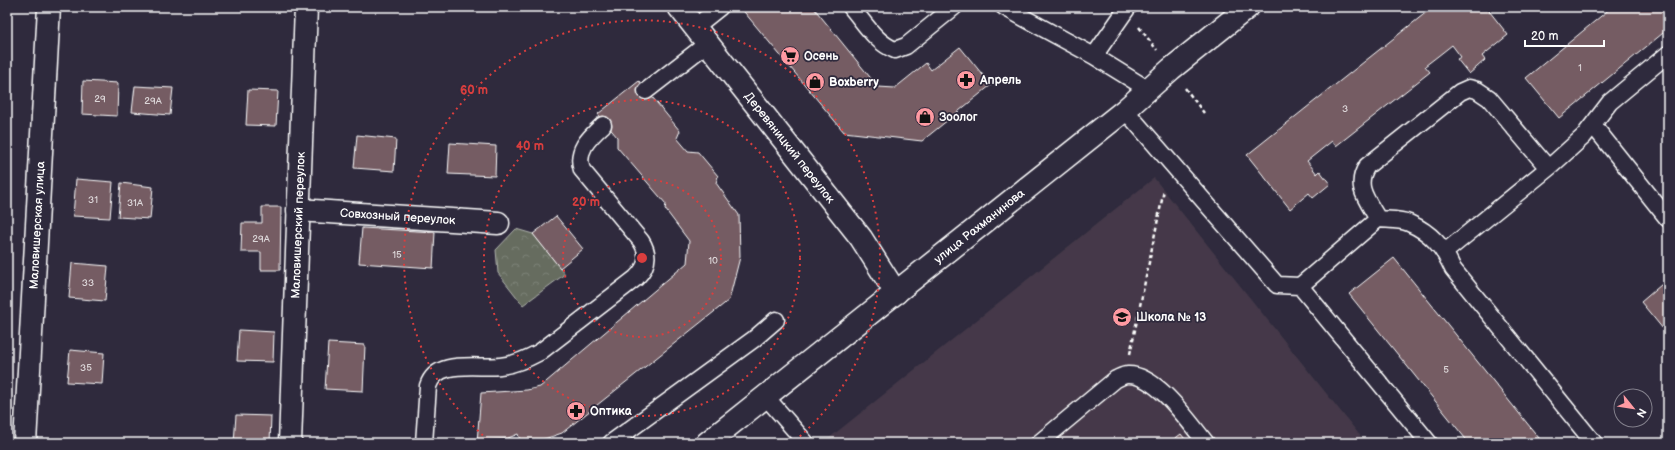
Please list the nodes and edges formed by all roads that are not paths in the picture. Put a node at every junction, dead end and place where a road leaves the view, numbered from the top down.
1 (49, 7) edge
2 (306, 7) edge
3 (679, 7) edge
4 (720, 7) edge
5 (852, 7) edge
6 (954, 7) edge
7 (1004, 7) edge
8 (1128, 7) edge
9 (1248, 7) edge
10 (701, 35) junction
11 (1668, 54) edge
12 (1094, 56) junction
13 (1149, 90) junction
14 (646, 91) dead end
15 (1125, 110) junction
16 (603, 125) dead end
17 (1593, 125) junction
18 (1548, 168) junction
19 (298, 210) junction
20 (1378, 219) junction
21 (1668, 219) edge
22 (498, 223) dead end
23 (1445, 252) junction
24 (1300, 286) junction
25 (896, 292) junction
26 (776, 320) dead end
27 (766, 397) junction
28 (25, 443) edge
29 (290, 443) edge
30 (424, 443) edge
31 (611, 443) edge
32 (707, 443) edge
33 (806, 443) edge
34 (1039, 443) edge
35 (1206, 443) edge
36 (1429, 443) edge
37 (1594, 443) edge

1 - 28 street, Маловишерская улица
2 - 19 street, Маловишерский переулок
3 - 10 street, Деревяницкий переулок
4 - 10 lane
5 - 6 lane
7 - 12 lane
8 - 12 lane
9 - 13 street, улица Рахманинова
10 - 14 lane
10 - 25 street, Деревяницкий переулок
11 - 17 lane
12 - 13 lane
13 - 15 street, улица Рахманинова
15 - 24 lane
15 - 25 street, улица Рахманинова
16 - 30 lane
17 - 18 lane
17 - 21 lane
18 - 20 lane
18 - 23 lane
19 - 22 street, Совхозный переулок
19 - 29 street, Маловишерский переулок
20 - 23 lane
20 - 24 lane
23 - 37 lane
24 - 36 lane
25 - 27 street, улица Рахманинова
26 - 31 lane
27 - 32 street, улица Рахманинова
27 - 33 lane
34 - 35 lane

